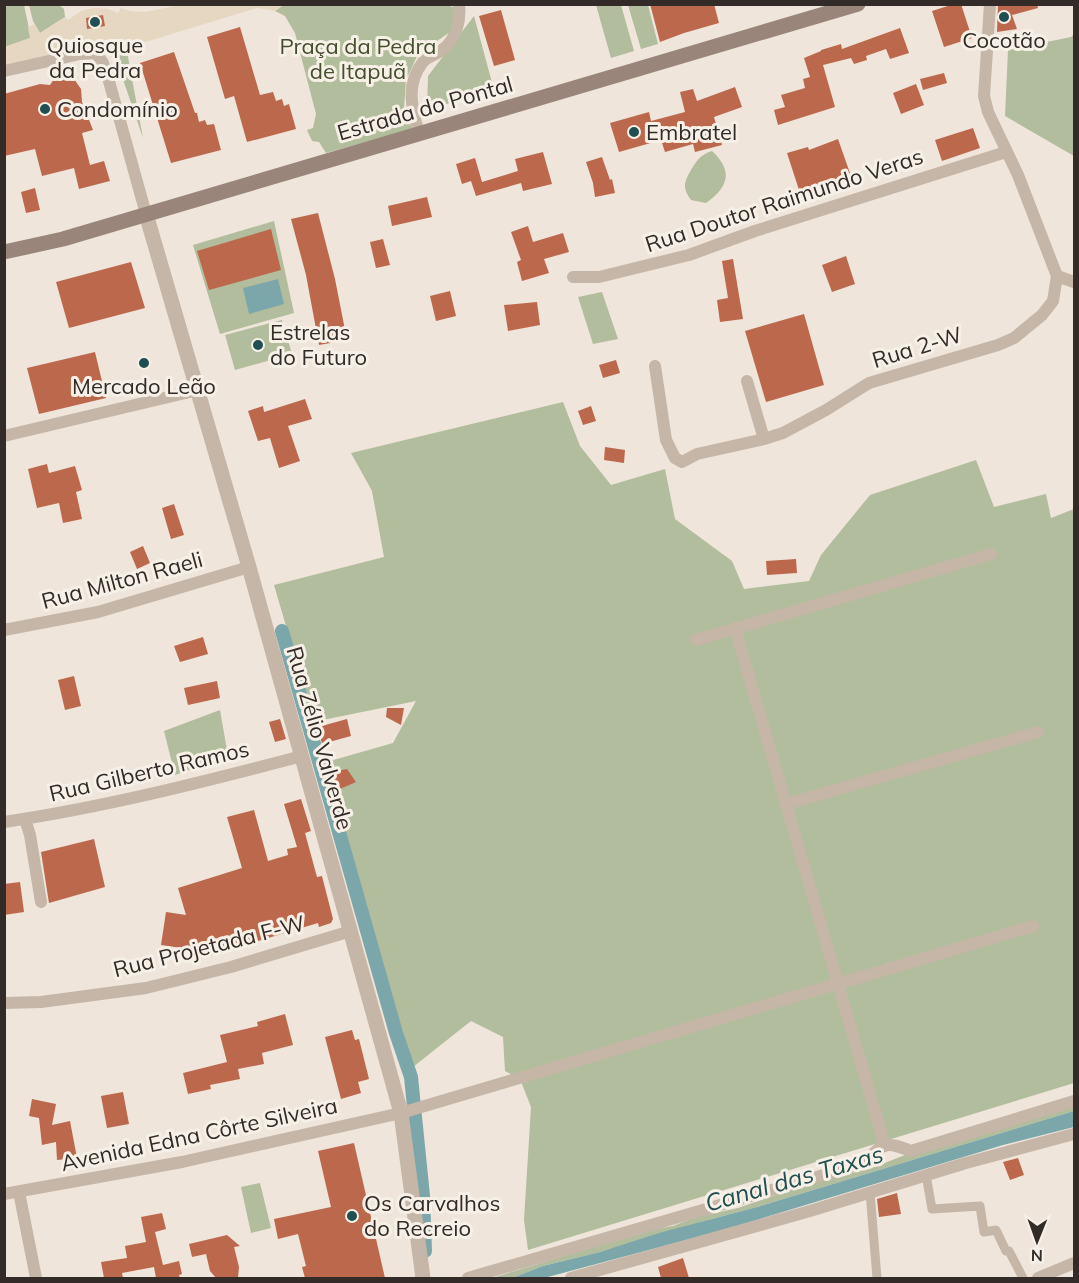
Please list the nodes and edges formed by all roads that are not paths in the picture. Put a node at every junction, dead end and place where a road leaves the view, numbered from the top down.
1 (459, 4) edge
2 (858, 4) edge
3 (990, 4) edge
4 (4, 71) edge
5 (419, 133) junction
6 (1006, 152) junction
7 (147, 214) junction
8 (4, 252) edge
9 (1057, 276) junction
10 (573, 277) dead end
11 (1074, 282) edge
12 (655, 366) dead end
13 (747, 381) dead end
14 (198, 390) junction
15 (4, 436) edge
16 (764, 439) junction
17 (991, 554) dead end
18 (249, 567) junction
19 (735, 628) junction
20 (4, 630) edge
21 (696, 640) dead end
22 (1038, 732) dead end
23 (302, 756) junction
24 (786, 804) junction
25 (26, 819) junction
26 (4, 822) edge
27 (41, 902) dead end
28 (1033, 926) dead end
29 (351, 931) junction
30 (838, 984) junction
31 (4, 1003) edge
32 (1074, 1101) edge
33 (401, 1113) junction
34 (1074, 1134) edge
35 (885, 1146) junction
36 (926, 1175) junction
37 (19, 1192) junction
38 (870, 1192) junction
39 (4, 1194) edge
40 (1074, 1263) edge
41 (36, 1278) edge
42 (423, 1278) edge
43 (468, 1278) edge
44 (571, 1278) edge
45 (877, 1278) edge
46 (1023, 1278) edge
47 (1038, 1278) edge

1 - 5 street
2 - 5 main road, Estrada do Pontal
3 - 6 street
4 - 7 street
5 - 7 main road, Estrada do Pontal
6 - 9 street
6 - 10 street, Rua Doutor Raimundo Veras
7 - 8 main road, Estrada do Pontal
7 - 14 street, Rua Zélio Valverde
9 - 11 street
9 - 16 street, Rua 2-W
12 - 16 street, Rua 2-W
13 - 16 street
14 - 15 street
14 - 18 street, Rua Zélio Valverde
17 - 19 street
18 - 20 street, Rua Milton Raeli
18 - 23 street, Rua Zélio Valverde
19 - 21 street
19 - 24 street
22 - 24 street
23 - 25 street, Rua Gilberto Ramos
23 - 29 street, Rua Zélio Valverde
24 - 30 street
25 - 26 street, Rua Gilberto Ramos
25 - 27 street
28 - 30 street, Avenida Edna Côrte Silveira
29 - 31 street, Rua Projetada F-W
29 - 33 street, Rua Zélio Valverde
30 - 33 street, Avenida Edna Côrte Silveira
30 - 35 street
32 - 35 street
33 - 37 street, Avenida Edna Côrte Silveira
33 - 42 street, Rua Zélio Valverde
34 - 36 street
35 - 43 street
36 - 38 street
36 - 46 street
37 - 39 street, Avenida Edna Côrte Silveira
37 - 41 street
38 - 44 street
38 - 45 street
40 - 47 street

